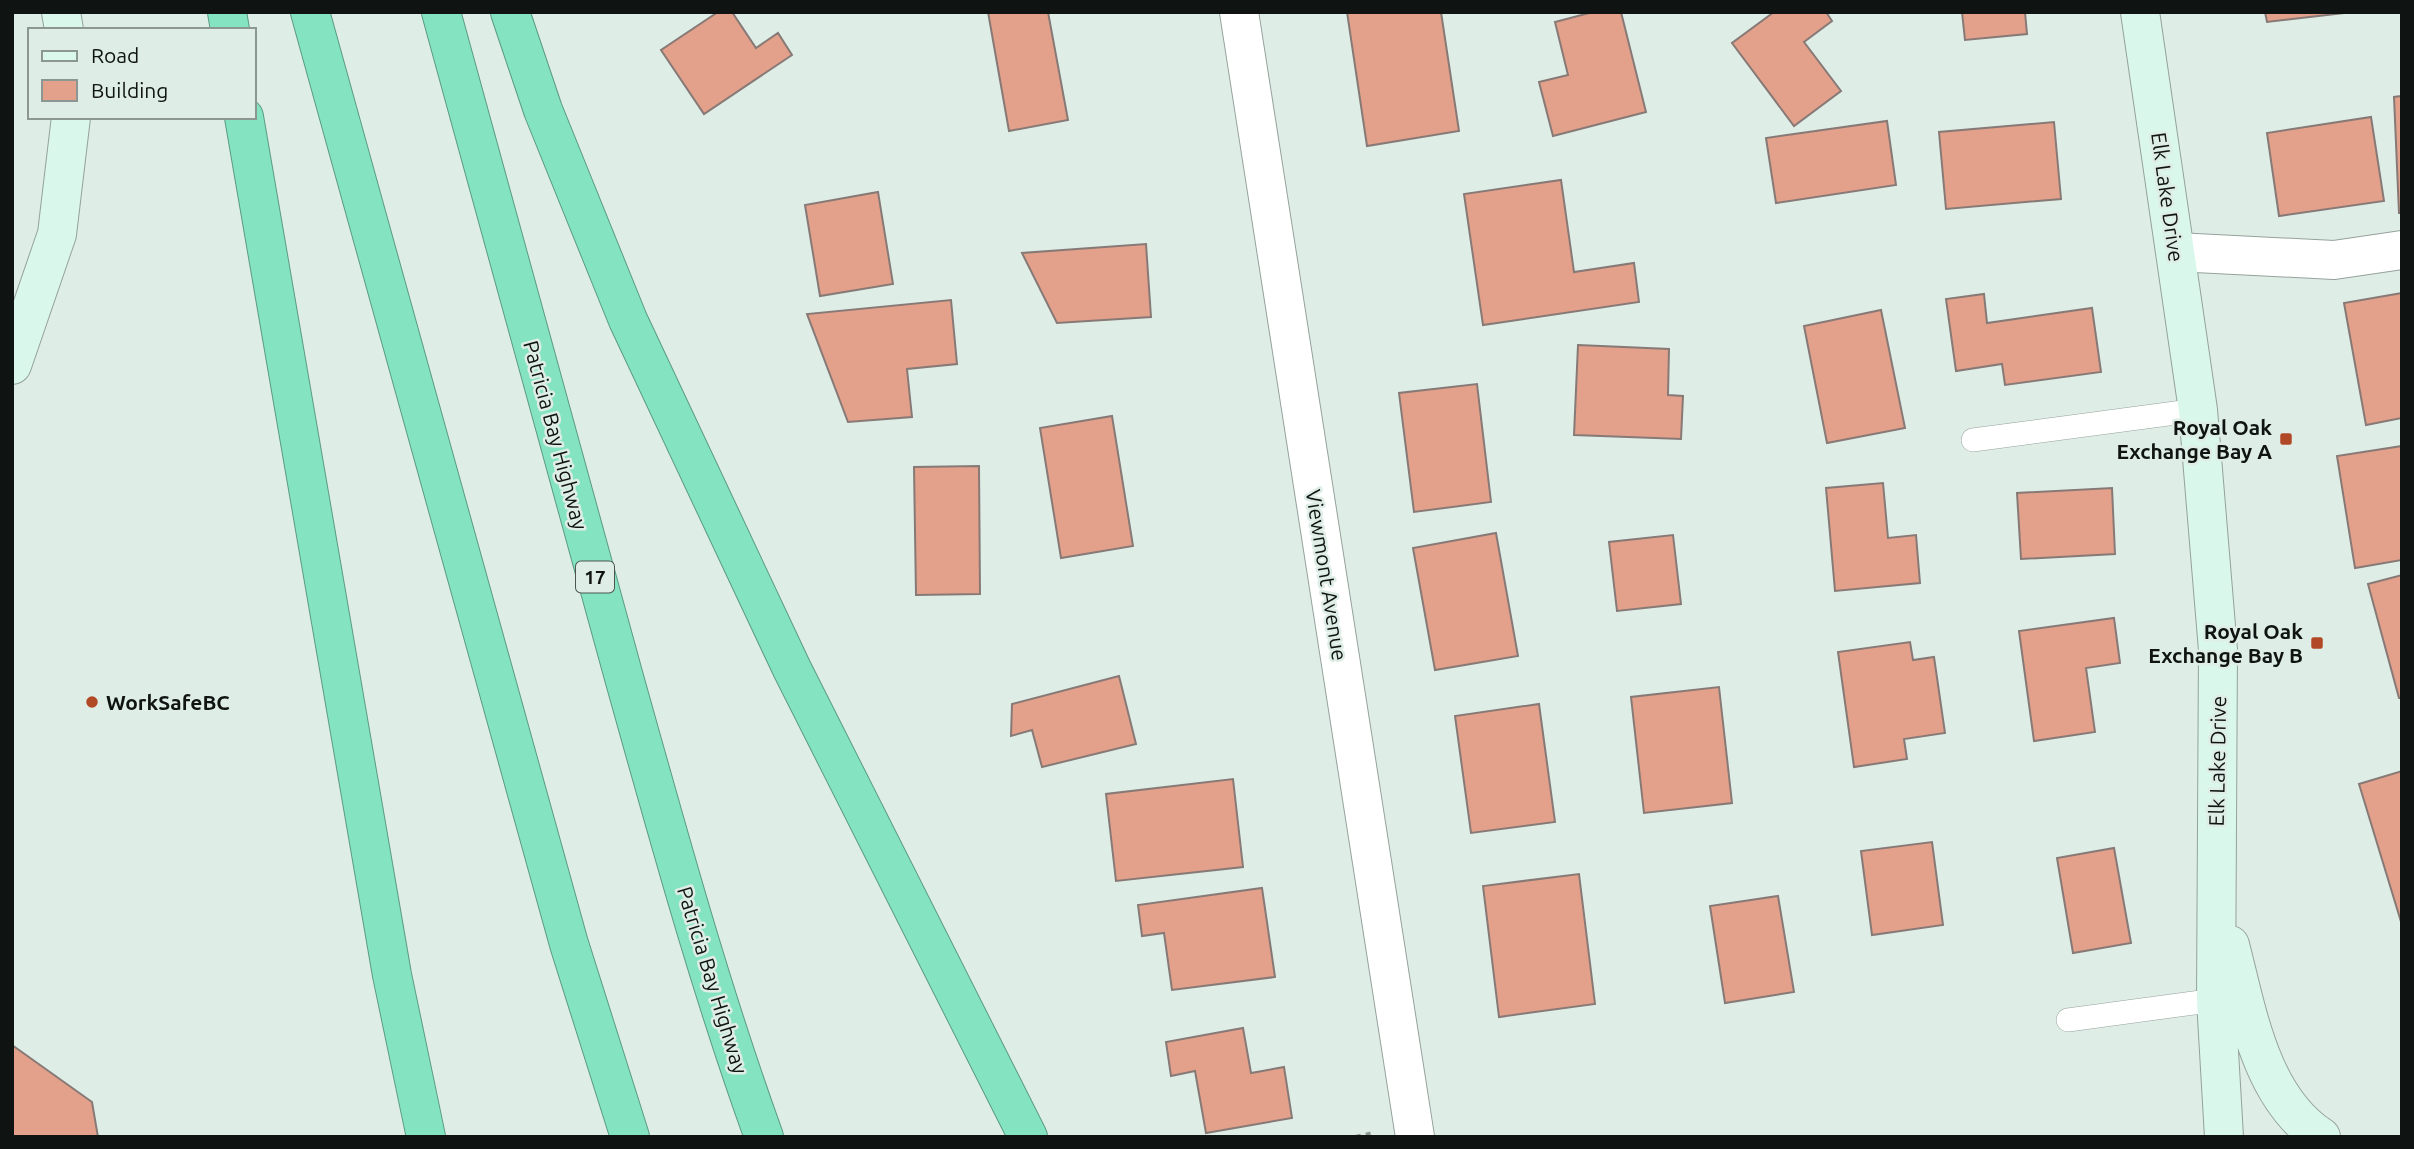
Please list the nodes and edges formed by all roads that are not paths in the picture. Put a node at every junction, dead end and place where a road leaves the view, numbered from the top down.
1 (310, 12) edge
2 (441, 12) edge
3 (510, 12) edge
4 (1239, 12) edge
5 (2140, 12) edge
6 (71, 119) edge
7 (244, 119) edge
8 (2402, 250) edge
9 (2176, 251) junction
10 (12, 365) edge
11 (2198, 410) junction
12 (1973, 440) dead end
13 (2215, 890) junction
14 (392, 975) junction
15 (2216, 1000) junction
16 (2068, 1020) dead end
17 (405, 1137) edge
18 (426, 1137) edge
19 (630, 1137) edge
20 (764, 1137) edge
21 (1028, 1137) edge
22 (1415, 1137) edge
23 (2224, 1137) edge
24 (2321, 1137) edge

1 - 19 highway
2 - 20 highway, Patricia Bay Highway / 17
3 - 21 highway
4 - 22 street, Viewmont Avenue
5 - 9 street, Elk Lake Drive
6 - 10 street
7 - 14 highway
8 - 9 street
9 - 11 street, Elk Lake Drive
11 - 12 lane
11 - 13 street, Elk Lake Drive
13 - 15 street, Elk Lake Drive
13 - 24 street
14 - 17 highway
14 - 18 highway
15 - 16 lane
15 - 23 street, Elk Lake Drive

